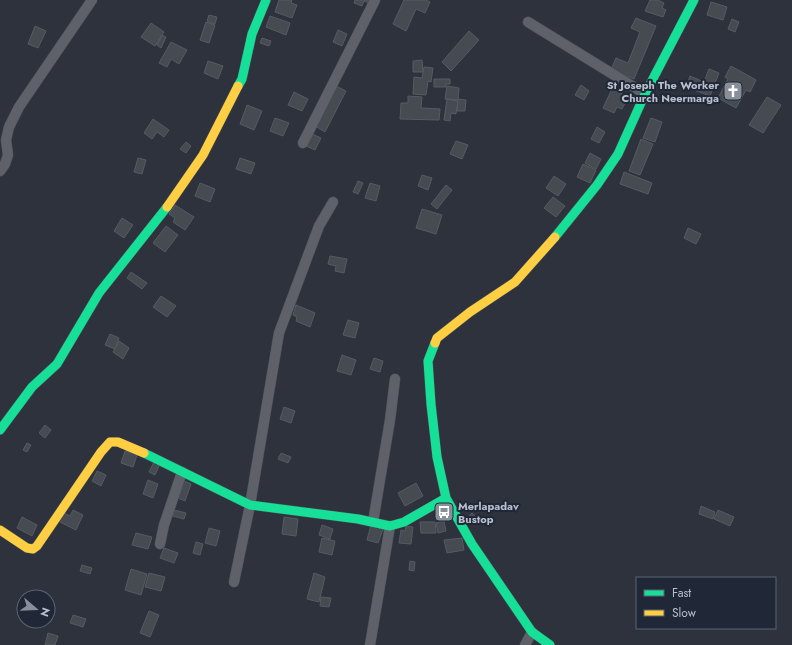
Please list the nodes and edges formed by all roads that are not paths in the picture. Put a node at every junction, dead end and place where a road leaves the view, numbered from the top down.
1 (92, 0) edge
2 (266, 0) edge
3 (375, 0) edge
4 (694, 0) edge
5 (528, 22) dead end
6 (645, 94) junction
7 (3, 140) edge
8 (303, 144) dead end
9 (0, 170) edge
10 (333, 202) dead end
11 (395, 379) dead end
12 (0, 430) edge
13 (182, 472) junction
14 (446, 498) junction
15 (250, 505) junction
16 (372, 522) junction
17 (390, 526) junction
18 (0, 530) edge
19 (160, 544) dead end
20 (234, 582) dead end
21 (532, 632) junction
22 (370, 645) edge
23 (525, 645) edge
24 (550, 645) edge

1 - 7 street
2 - 12 street
3 - 8 street
4 - 6 street
5 - 6 street
6 - 14 street
7 - 9 street
10 - 15 street
11 - 16 street
13 - 15 street
13 - 18 street
13 - 19 street
14 - 17 street
14 - 21 street
15 - 16 street
15 - 20 street
16 - 17 street
17 - 22 street
21 - 23 street
21 - 24 street

